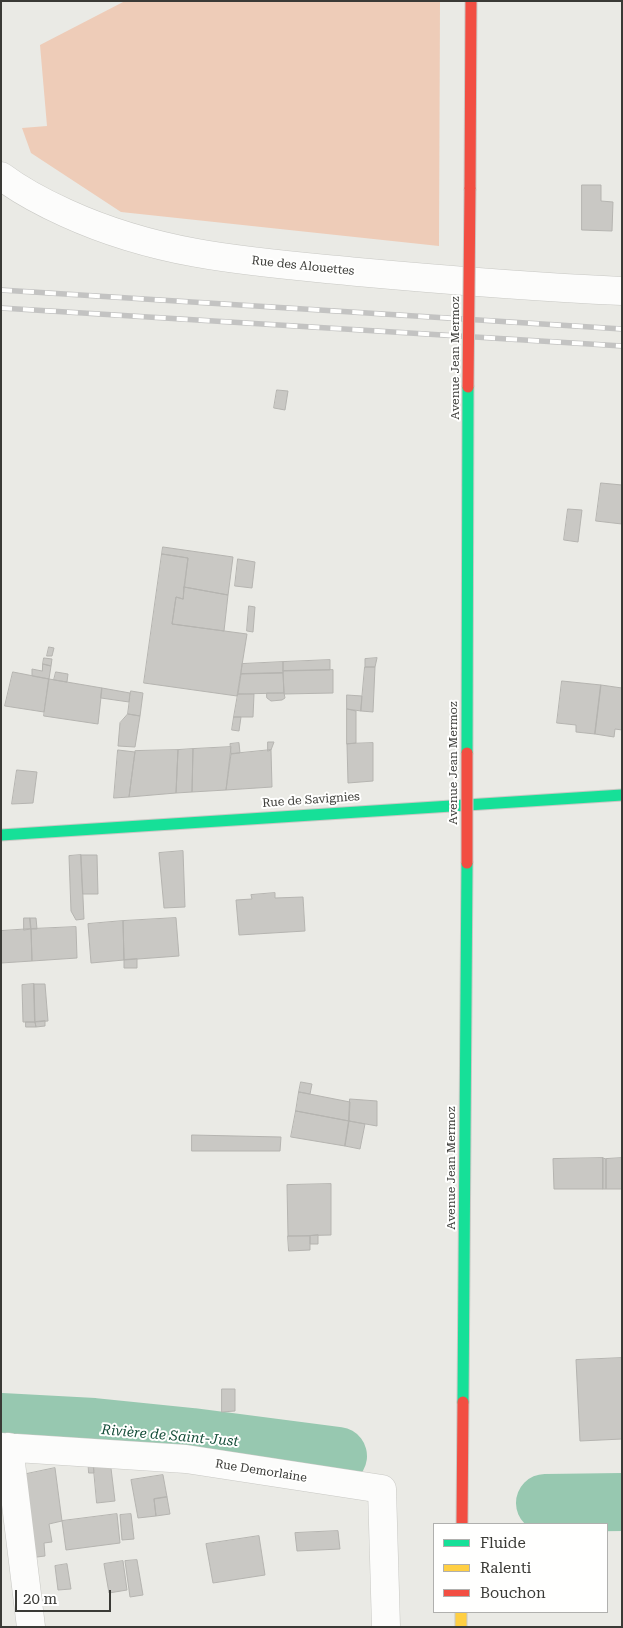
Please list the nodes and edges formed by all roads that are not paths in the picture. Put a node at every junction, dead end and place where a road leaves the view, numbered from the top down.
1 (472, 1) edge
2 (1, 176) edge
3 (622, 291) edge
4 (622, 795) edge
5 (1, 835) edge
6 (5, 1447) edge
7 (462, 1523) edge
8 (461, 1613) edge
9 (31, 1627) edge
10 (386, 1627) edge
11 (461, 1627) edge

1 - 7 main road, Avenue Jean Mermoz, bridge
2 - 3 street, Rue des Alouettes
4 - 5 main road, Rue de Savignies
6 - 9 street
6 - 10 street, Rue Demorlaine
8 - 11 main road

